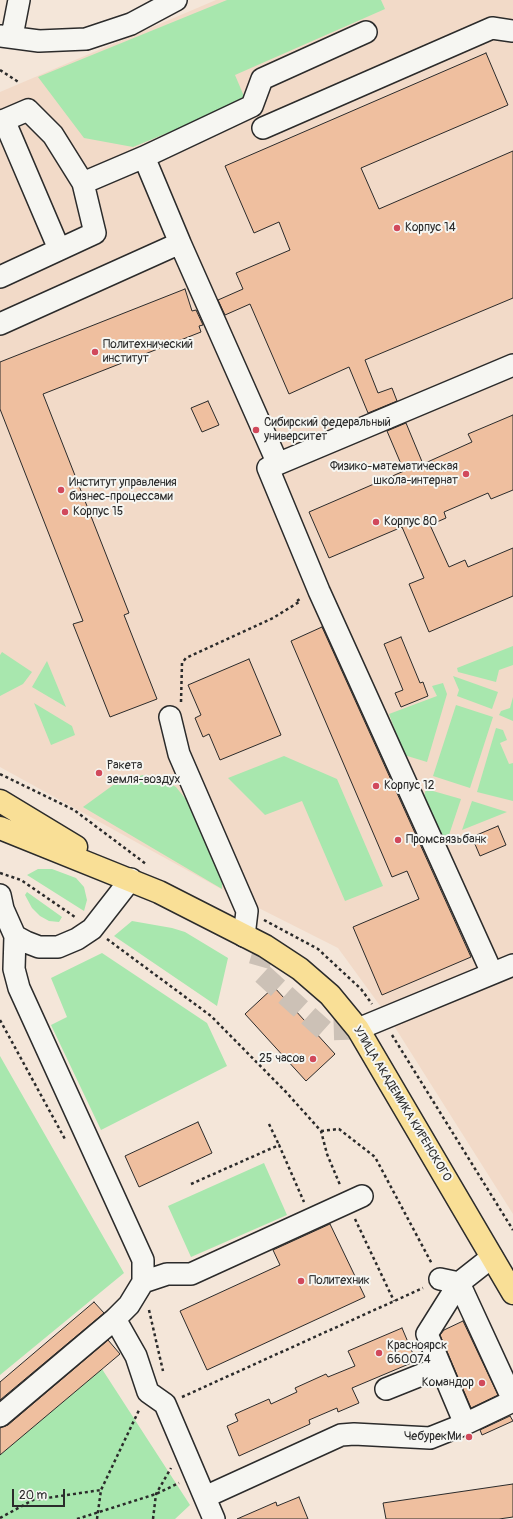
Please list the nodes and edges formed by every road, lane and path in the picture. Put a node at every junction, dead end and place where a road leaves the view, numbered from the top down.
1 (20, 0) edge
2 (176, 0) edge
3 (513, 31) edge
4 (366, 32) dead end
5 (6, 36) edge
6 (0, 70) edge
7 (20, 83) dead end
8 (2, 121) edge
9 (263, 128) dead end
10 (144, 157) junction
11 (83, 184) junction
12 (180, 243) junction
13 (59, 249) junction
14 (0, 277) edge
15 (0, 324) edge
16 (513, 365) edge
17 (278, 464) junction
18 (297, 600) dead end
19 (175, 713) joint
20 (0, 801) edge
21 (0, 828) edge
22 (0, 873) edge
23 (131, 879) junction
24 (0, 895) edge
25 (92, 929) junction
26 (15, 936) junction
27 (244, 936) junction
28 (513, 965) edge
29 (492, 973) junction
30 (358, 1029) junction
31 (269, 1124) dead end
32 (321, 1131) junction
33 (279, 1145) junction
34 (192, 1184) dead end
35 (355, 1199) junction
36 (306, 1205) dead end
37 (492, 1257) junction
38 (450, 1281) junction
39 (143, 1282) junction
40 (513, 1293) edge
41 (394, 1301) junction
42 (115, 1319) junction
43 (442, 1367) junction
44 (163, 1372) dead end
45 (386, 1389) dead end
46 (148, 1392) junction
47 (513, 1401) edge
48 (165, 1404) junction
49 (0, 1416) edge
50 (465, 1424) junction
51 (184, 1447) junction
52 (196, 1476) junction
53 (101, 1490) junction
54 (156, 1494) junction
55 (205, 1497) junction
56 (98, 1511) junction
57 (0, 1518) edge
58 (77, 1519) edge
59 (97, 1519) edge
60 (153, 1519) edge
61 (214, 1519) edge

1 - 5 street
2 - 5 street
3 - 9 street
4 - 10 street
6 - 7 path
8 - 11 street
8 - 13 street
10 - 11 street
10 - 12 street
11 - 13 street
12 - 15 street
12 - 17 street
13 - 14 street
16 - 17 street
17 - 29 street
18 - 19 path
19 - 27 street
20 - 23 main road, УЛИЦА АКАДЕМИКА КИРЕНСКОГО
21 - 23 main road, УЛИЦА АКАДЕМИКА КИРЕНСКОГО
22 - 25 path
23 - 25 street
23 - 27 main road, УЛИЦА АКАДЕМИКА КИРЕНСКОГО
24 - 26 street
25 - 26 street
25 - 32 path
26 - 39 street
27 - 30 main road, УЛИЦА АКАДЕМИКА КИРЕНСКОГО
28 - 29 street
29 - 30 street
30 - 37 main road, УЛИЦА АКАДЕМИКА КИРЕНСКОГО
31 - 33 path
32 - 35 path
32 - 38 path
33 - 34 path
33 - 36 path
35 - 39 street
35 - 41 path
37 - 38 street
37 - 40 main road, УЛИЦА АКАДЕМИКА КИРЕНСКОГО
38 - 41 path
38 - 43 street
38 - 47 street
39 - 42 street
39 - 44 path
41 - 48 path
42 - 46 street
42 - 49 street
43 - 45 street
43 - 50 street
46 - 48 street
46 - 53 path
47 - 50 street
48 - 51 street
50 - 55 street
51 - 52 street
51 - 54 path
52 - 54 path
52 - 55 street
53 - 56 path
53 - 57 path
54 - 56 path
54 - 60 path
55 - 61 street
56 - 58 path
56 - 59 path

